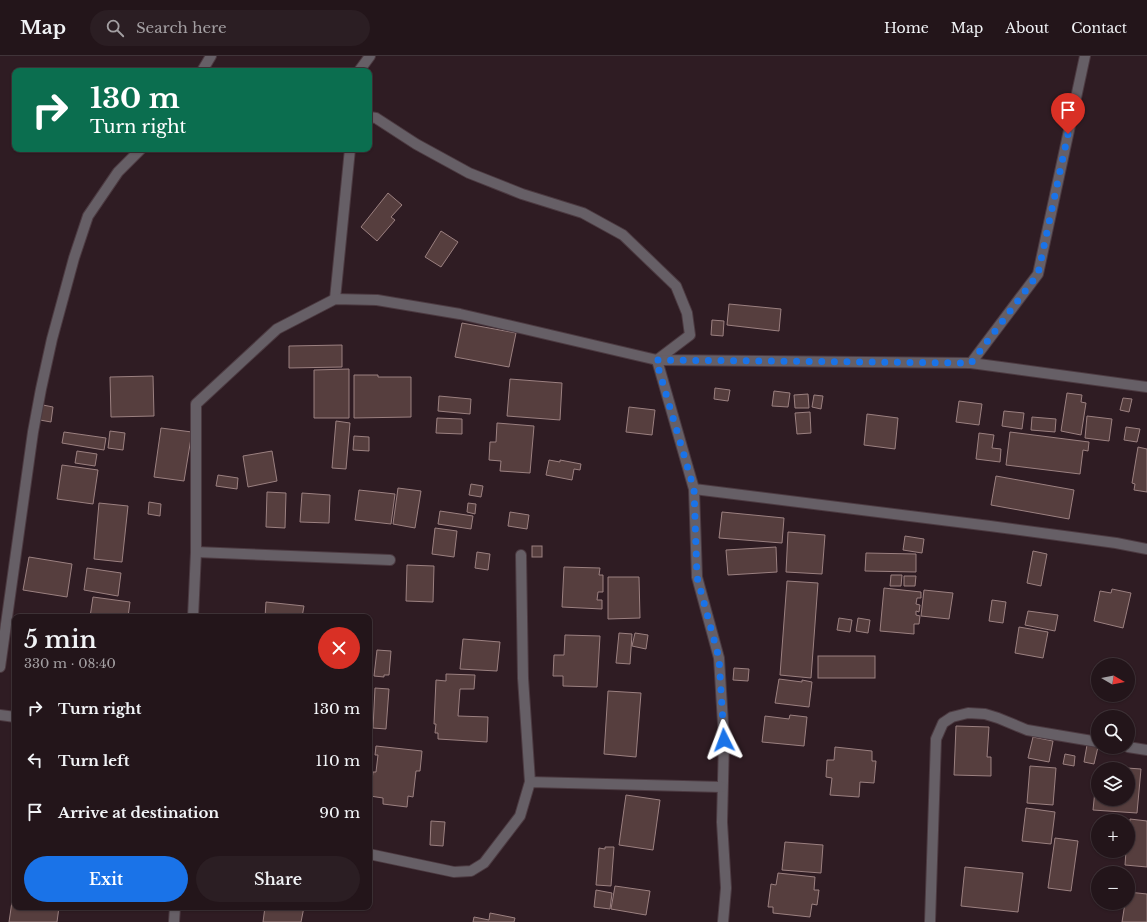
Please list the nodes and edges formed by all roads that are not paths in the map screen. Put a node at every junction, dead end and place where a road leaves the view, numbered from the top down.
1 (211, 56) edge
2 (370, 56) edge
3 (1085, 56) edge
4 (204, 68) edge
5 (361, 68) edge
6 (372, 117) edge
7 (139, 152) edge
8 (350, 152) edge
9 (336, 299) junction
10 (656, 360) junction
11 (971, 363) junction
12 (1147, 387) edge
13 (694, 489) junction
14 (1147, 549) edge
15 (196, 552) junction
16 (521, 554) dead end
17 (390, 560) dead end
18 (193, 614) edge
19 (0, 662) edge
20 (0, 715) edge
21 (12, 717) edge
22 (1091, 741) edge
23 (1135, 748) edge
24 (1147, 750) edge
25 (530, 782) junction
26 (722, 787) junction
27 (372, 855) edge
28 (175, 910) edge
29 (174, 922) edge
30 (723, 922) edge
31 (930, 922) edge

1 - 4 street
2 - 5 street
3 - 11 street
6 - 10 street
7 - 19 street
8 - 9 street
9 - 10 street
9 - 15 street
10 - 11 street
10 - 13 street
11 - 12 street
13 - 14 street
13 - 26 street
15 - 17 street
15 - 18 street
16 - 25 street
20 - 21 street
22 - 31 street
23 - 24 street
25 - 26 street
25 - 27 street
26 - 30 street
28 - 29 street

